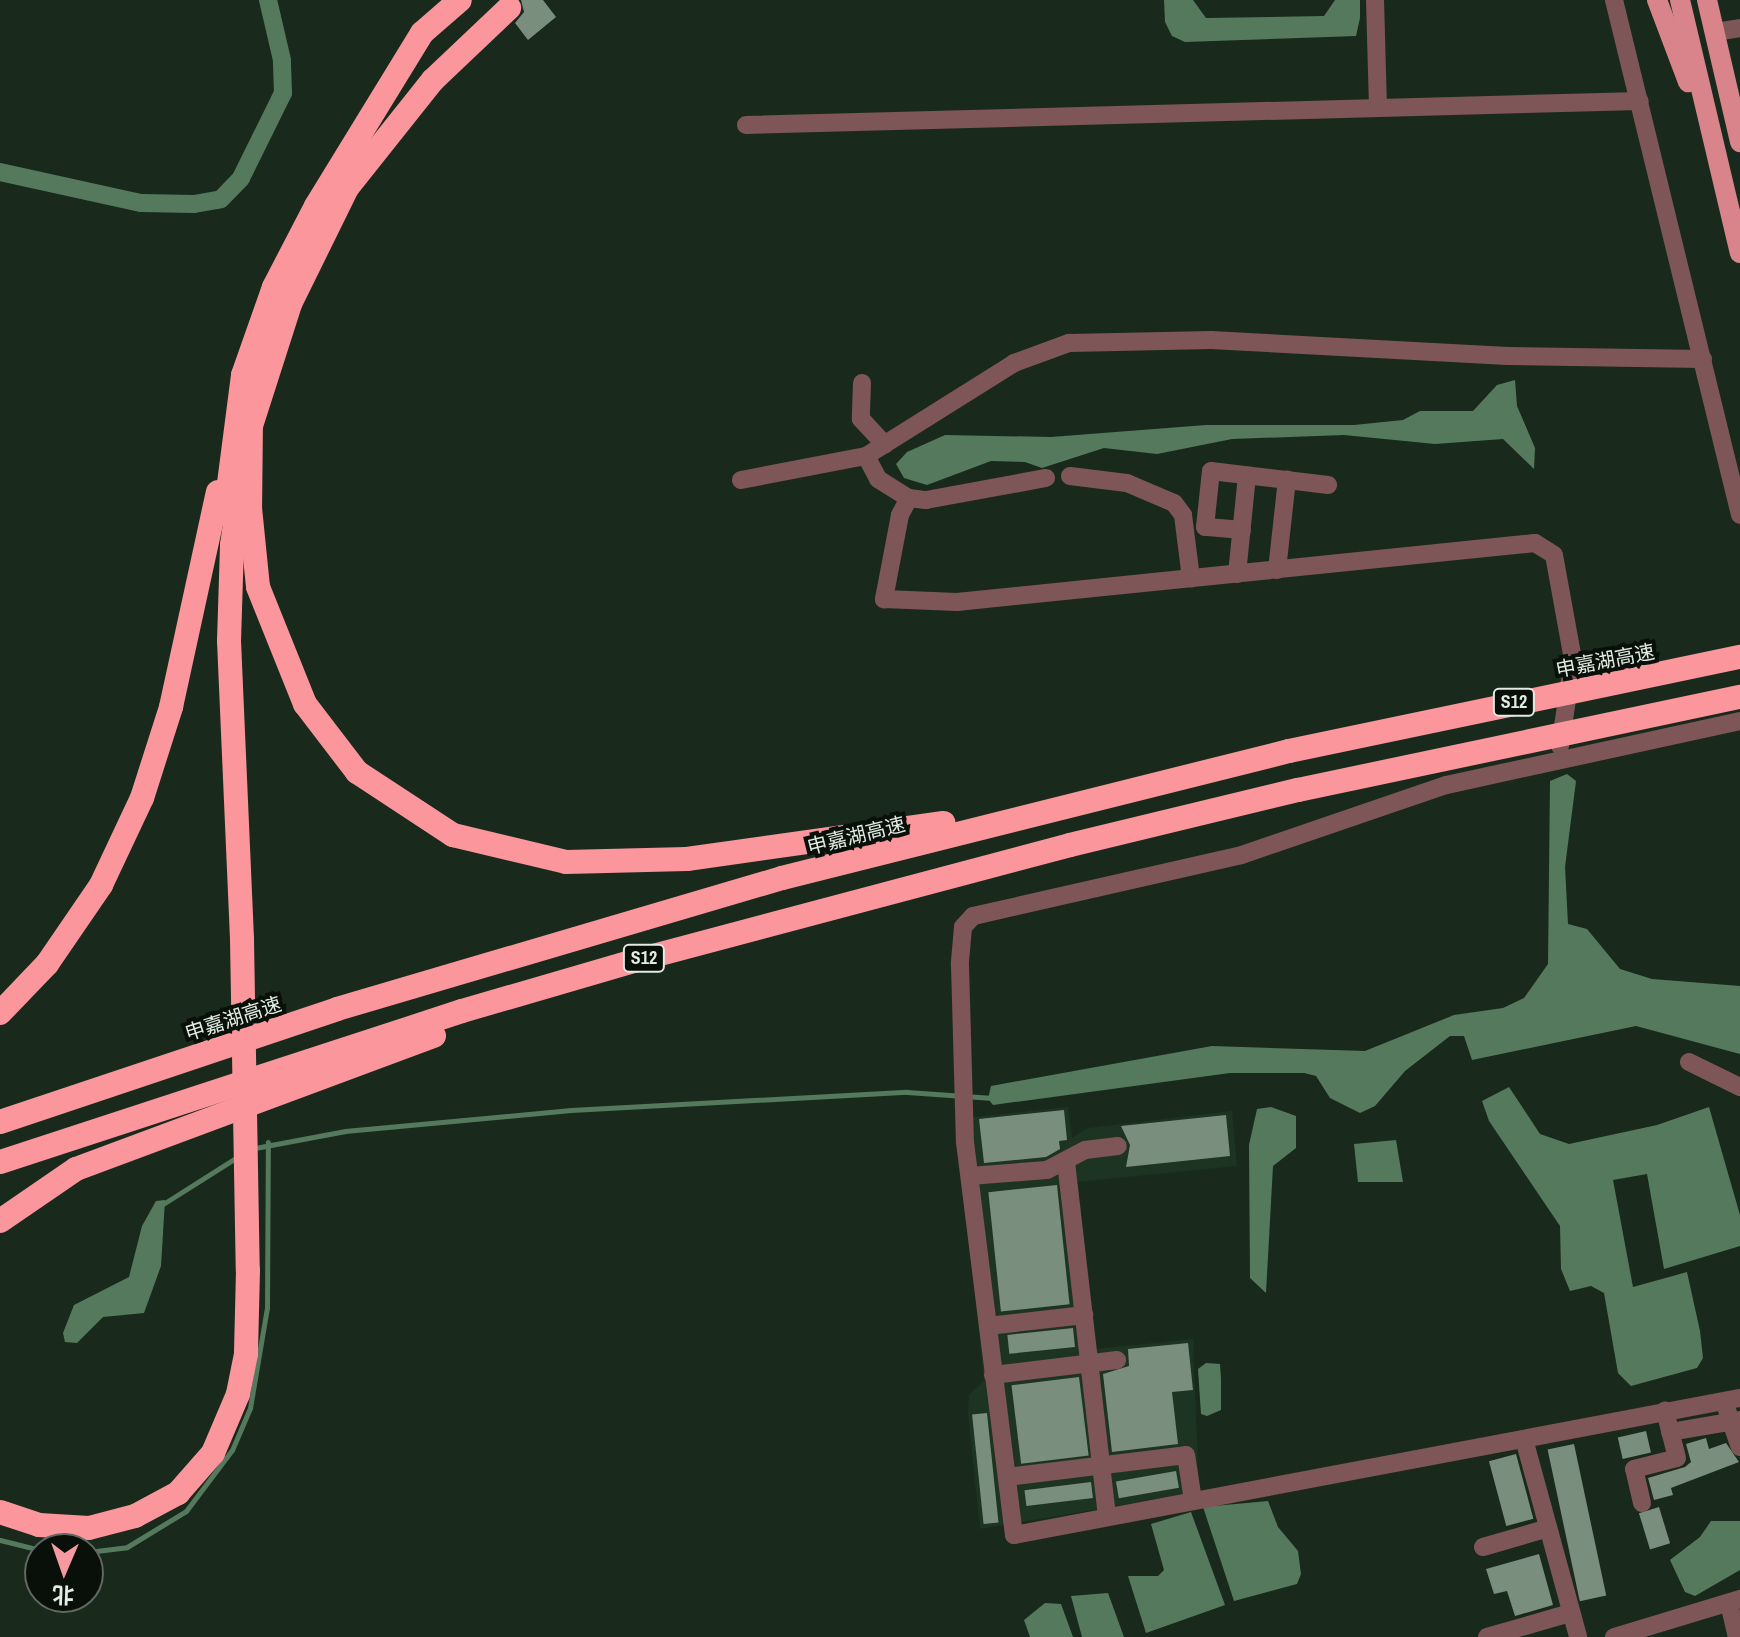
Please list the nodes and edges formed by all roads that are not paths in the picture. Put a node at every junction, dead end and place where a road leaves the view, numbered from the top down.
1 (460, 0) edge
2 (1375, 0) edge
3 (1614, 0) edge
4 (1657, 0) edge
5 (1680, 0) edge
6 (1707, 0) edge
7 (514, 4) edge
8 (1740, 28) edge
9 (1715, 32) junction
10 (1640, 101) junction
11 (1378, 108) junction
12 (746, 125) dead end
13 (1740, 142) edge
14 (1714, 151) junction
15 (1740, 253) edge
16 (1703, 359) junction
17 (862, 383) dead end
18 (244, 417) junction
19 (885, 445) junction
20 (866, 456) junction
21 (1734, 460) edge
22 (1070, 476) dead end
23 (1247, 476) junction
24 (1046, 478) dead end
25 (741, 480) dead end
26 (1287, 480) junction
27 (1328, 485) dead end
28 (909, 498) junction
29 (1740, 515) edge
30 (1242, 530) junction
31 (1277, 570) junction
32 (1237, 574) junction
33 (1191, 578) junction
34 (1740, 657) edge
35 (1740, 697) edge
36 (1740, 721) edge
37 (1558, 761) junction
38 (1061, 807) junction
39 (634, 961) junction
40 (0, 1013) edge
41 (1689, 1062) dead end
42 (1740, 1087) edge
43 (0, 1122) edge
44 (1118, 1146) dead end
45 (0, 1162) edge
46 (1066, 1162) junction
47 (970, 1176) junction
48 (0, 1221) edge
49 (1084, 1315) junction
50 (988, 1326) junction
51 (1117, 1360) dead end
52 (1090, 1363) junction
53 (993, 1375) junction
54 (232, 1392) junction
55 (1732, 1399) edge
56 (1665, 1411) junction
57 (1735, 1421) edge
58 (1670, 1432) junction
59 (1524, 1439) junction
60 (1740, 1447) edge
61 (1101, 1465) junction
62 (1007, 1477) junction
63 (0, 1494) edge
64 (1193, 1500) junction
65 (1642, 1503) dead end
66 (0, 1512) edge
67 (1107, 1517) junction
68 (1545, 1529) junction
69 (1483, 1547) dead end
70 (1735, 1601) edge
71 (1570, 1613) junction
72 (1487, 1637) edge
73 (1578, 1637) edge
74 (1614, 1637) edge
75 (1737, 1637) edge

1 - 18 highway
2 - 11 street
3 - 10 street
4 - 14 main road
5 - 14 main road
6 - 9 main road
7 - 18 highway
8 - 9 street
9 - 13 main road
10 - 11 street
10 - 16 street
11 - 12 street
14 - 15 main road
16 - 19 street
16 - 21 street
17 - 19 street
18 - 38 highway
18 - 40 highway
18 - 54 highway
19 - 20 street
20 - 25 street
20 - 28 street
21 - 29 street
22 - 33 street
23 - 26 street
23 - 30 street
23 - 30 street
24 - 28 street
26 - 27 street
26 - 31 street
28 - 33 street
30 - 32 street
31 - 32 street
31 - 37 street
32 - 33 street
34 - 38 highway, 申嘉湖高速 / S12, bridge
35 - 39 highway, S12, bridge
36 - 37 street
37 - 47 street
38 - 43 highway, 申嘉湖高速 / S12
39 - 45 highway, S12
39 - 48 highway
41 - 42 street
44 - 46 street
46 - 47 street
46 - 49 street
47 - 50 street
49 - 50 street
49 - 52 street
50 - 53 street
51 - 52 street
52 - 53 street
52 - 61 street
53 - 62 street
54 - 63 highway
54 - 66 highway
55 - 56 street
55 - 57 street
56 - 58 street
56 - 59 street
57 - 58 street
57 - 60 street
58 - 65 street
59 - 64 street
59 - 68 street
61 - 62 street
61 - 64 street
61 - 67 street
62 - 67 street
64 - 67 street
68 - 69 street
68 - 71 street
70 - 74 street
70 - 75 street
71 - 72 street
71 - 73 street

